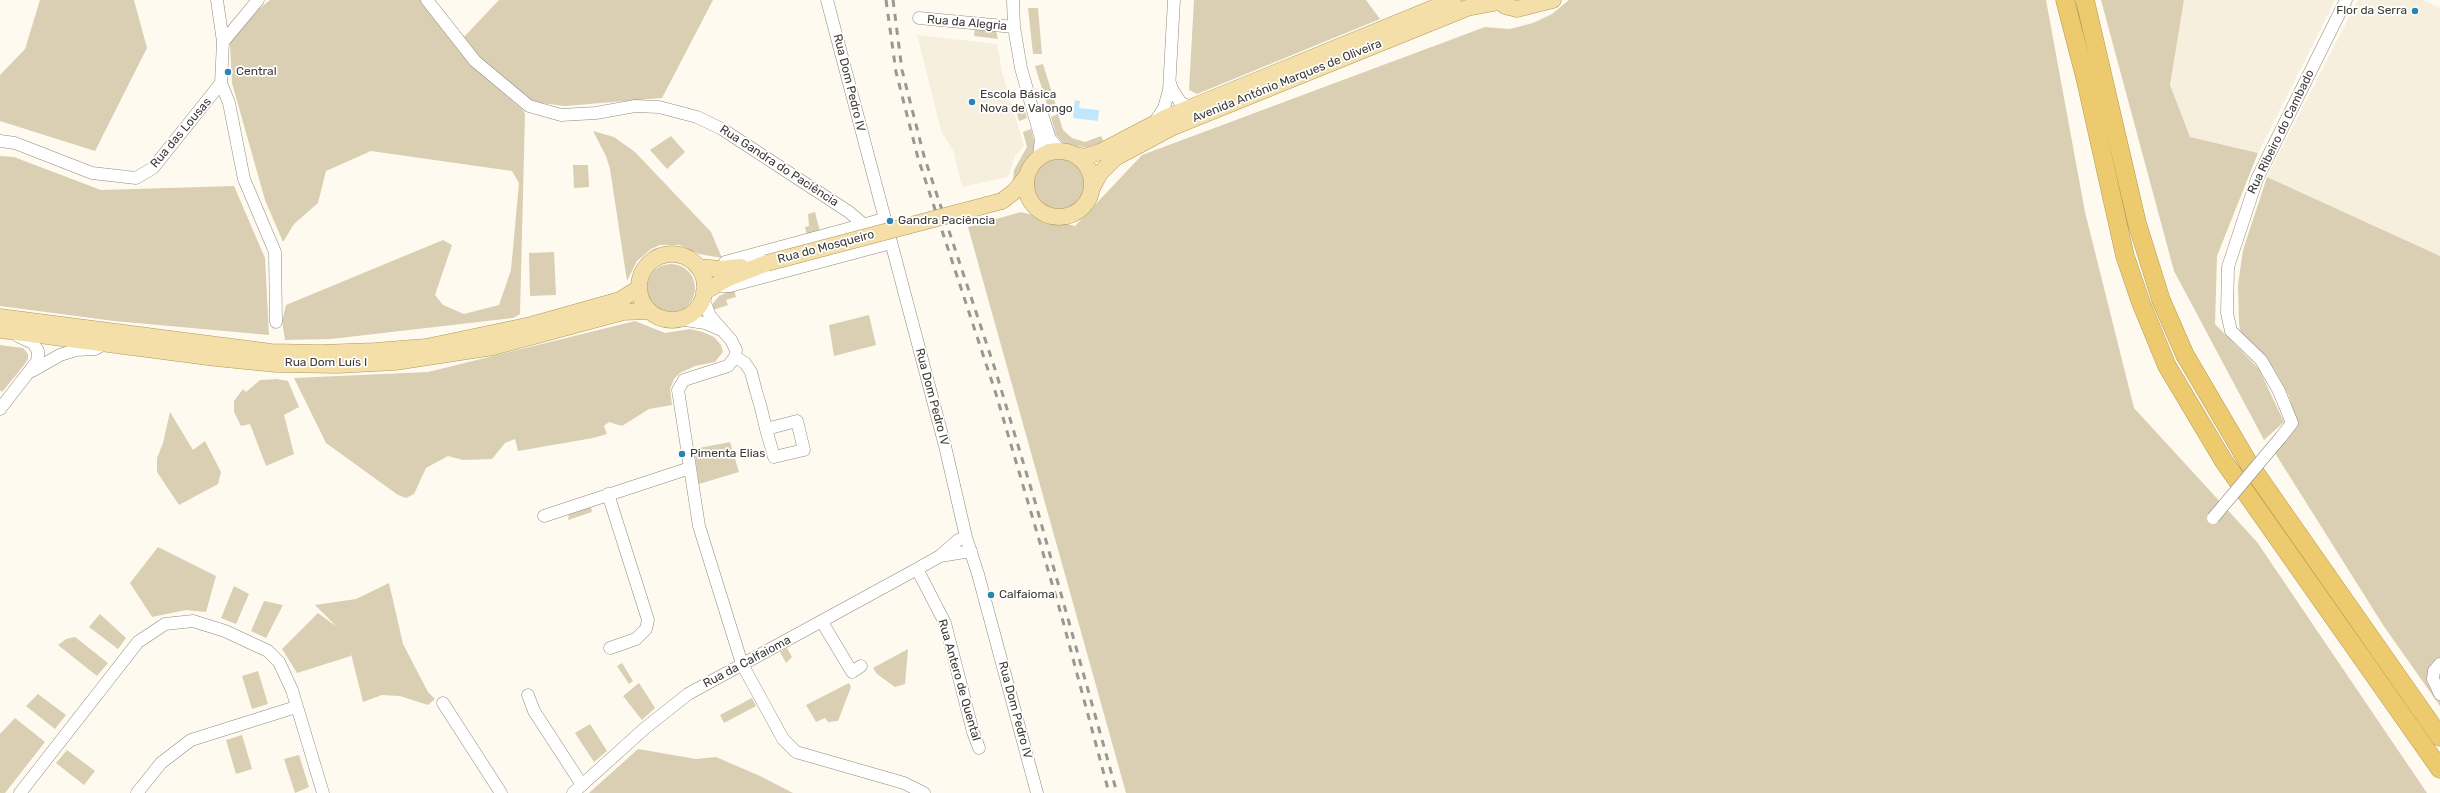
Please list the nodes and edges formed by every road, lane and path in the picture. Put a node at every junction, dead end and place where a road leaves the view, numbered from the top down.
1 (217, 0) edge
2 (258, 0) edge
3 (426, 0) edge
4 (827, 0) edge
5 (1013, 0) edge
6 (1021, 0) edge
7 (1174, 0) edge
8 (1453, 0) edge
9 (1553, 0) edge
10 (2065, 0) edge
11 (2085, 0) edge
12 (2346, 0) edge
13 (1498, 1) edge
14 (919, 18) dead end
15 (1014, 27) junction
16 (223, 42) junction
17 (1170, 81) junction
18 (222, 83) junction
19 (1185, 111) junction
20 (1154, 123) junction
21 (0, 141) edge
22 (1068, 153) junction
23 (1039, 156) junction
24 (1026, 177) junction
25 (1092, 188) junction
26 (1002, 201) junction
27 (1034, 206) junction
28 (884, 219) junction
29 (863, 224) junction
30 (891, 243) junction
31 (696, 265) junction
32 (761, 265) junction
33 (639, 288) junction
34 (707, 292) junction
35 (649, 311) junction
36 (679, 319) junction
37 (276, 322) dead end
38 (2, 326) edge
39 (720, 330) junction
40 (105, 344) junction
41 (735, 357) junction
42 (31, 371) junction
43 (0, 408) edge
44 (766, 429) dead end
45 (690, 468) junction
46 (608, 494) junction
47 (544, 516) dead end
48 (2213, 518) dead end
49 (966, 537) junction
50 (971, 551) junction
51 (940, 556) junction
52 (918, 569) junction
53 (822, 622) junction
54 (610, 648) dead end
55 (742, 664) junction
56 (2440, 664) edge
57 (861, 666) dead end
58 (2440, 694) edge
59 (528, 695) dead end
60 (443, 703) dead end
61 (296, 706) junction
62 (2440, 737) edge
63 (979, 748) dead end
64 (2440, 769) edge
65 (577, 789) edge
66 (20, 793) edge
67 (138, 793) edge
68 (323, 793) edge
69 (501, 793) edge
70 (924, 793) edge
71 (1037, 793) edge

1 - 16 street
2 - 16 street
3 - 29 street, Rua Gandra do Paciência
4 - 28 street, Rua Dom Pedro IV
5 - 15 street
6 - 22 street
7 - 17 street
8 - 19 main road, Avenida António Marques de Oliveira
9 - 13 main road, Avenida António Marques de Oliveira
10 - 64 highway
11 - 62 highway
12 - 48 street, Rua Ribeiro do Cambado, bridge
13 - 19 main road, Avenida António Marques de Oliveira
14 - 15 street, Rua da Alegria
15 - 23 street
16 - 18 street
17 - 19 street
17 - 20 street
18 - 21 street, Rua das Lousas
18 - 37 street
19 - 20 main road
19 - 25 main road, Avenida António Marques de Oliveira
20 - 22 main road
22 - 23 main road
22 - 25 main road
23 - 24 main road
24 - 26 main road, Rua do Mosqueiro
24 - 27 main road
25 - 27 main road
26 - 27 main road, Rua do Mosqueiro
26 - 32 main road, Rua do Mosqueiro, bridge
28 - 29 street
28 - 30 street, Rua Dom Pedro IV
29 - 31 street
30 - 34 street
30 - 49 street, Rua Dom Pedro IV
31 - 32 main road
31 - 33 main road
31 - 34 main road
32 - 34 main road
33 - 35 main road
33 - 38 main road, Rua Dom Luís I
34 - 36 main road
34 - 39 street
35 - 36 main road, Rua Dom Luís I
35 - 40 main road, Rua Dom Luís I
36 - 39 street
38 - 40 main road, Rua Dom Luís I
38 - 42 street
39 - 41 street
40 - 42 street
41 - 44 street
41 - 45 street
42 - 43 street
45 - 46 street
45 - 55 street
46 - 47 street
46 - 54 street
49 - 50 street, Rua Dom Pedro IV
49 - 51 street, Rua da Calfaioma
50 - 51 street, Rua da Calfaioma
50 - 71 street, Rua Dom Pedro IV
51 - 52 street, Rua da Calfaioma
52 - 53 street, Rua da Calfaioma
52 - 63 street, Rua Antero de Quental
53 - 55 street, Rua da Calfaioma
53 - 57 street
55 - 65 street, Rua da Calfaioma
55 - 70 street
56 - 58 street
59 - 65 street
60 - 69 street
61 - 66 street
61 - 67 street
61 - 68 street

